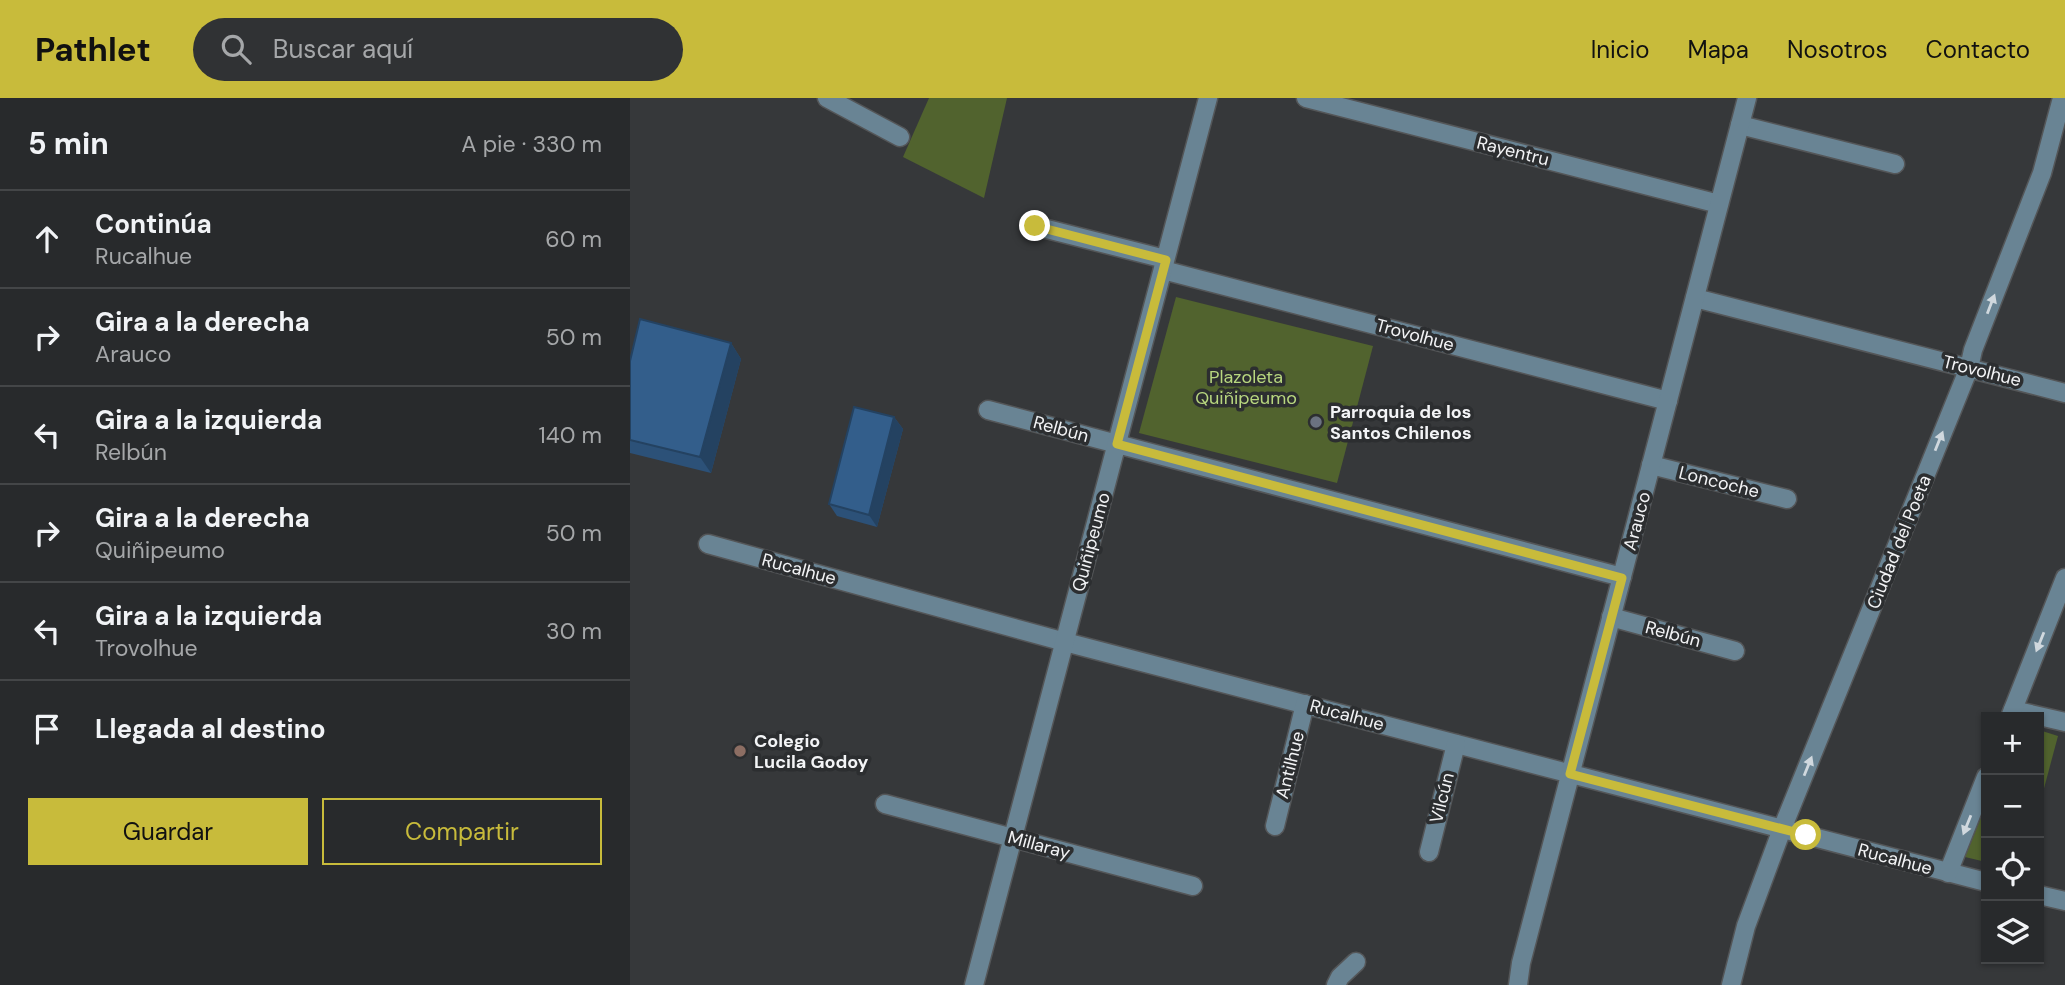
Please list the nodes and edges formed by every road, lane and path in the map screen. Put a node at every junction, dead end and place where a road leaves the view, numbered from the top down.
1 (828, 98) edge
2 (1208, 98) edge
3 (1306, 98) edge
4 (1747, 98) edge
5 (2062, 98) edge
6 (1740, 125) junction
7 (900, 137) dead end
8 (1895, 164) dead end
9 (1719, 204) junction
10 (1035, 226) dead end
11 (1164, 265) junction
12 (1695, 298) junction
13 (1969, 368) junction
14 (2065, 393) edge
15 (1668, 401) junction
16 (988, 410) dead end
17 (1117, 444) junction
18 (1651, 465) junction
19 (1787, 499) dead end
20 (708, 544) dead end
21 (1622, 578) junction
22 (2065, 578) edge
23 (1611, 617) junction
24 (1065, 642) junction
25 (1735, 651) dead end
26 (1305, 704) junction
27 (2012, 712) edge
28 (2044, 719) edge
29 (2065, 722) edge
30 (1456, 744) junction
31 (1570, 774) junction
32 (1981, 790) edge
33 (885, 804) dead end
34 (1276, 826) dead end
35 (1782, 829) junction
36 (1013, 838) junction
37 (1429, 852) dead end
38 (1948, 873) junction
39 (1981, 881) edge
40 (1193, 886) dead end
41 (2044, 896) edge
42 (2065, 901) edge
43 (1356, 962) dead end
44 (974, 985) edge
45 (1336, 985) edge
46 (1518, 985) edge
47 (1731, 985) edge

1 - 7 street
2 - 11 street, Quiñipeumo
3 - 9 street, Rayentru
4 - 6 street, Arauco
13 -> 5 street, Ciudad del Poeta
6 - 8 street
6 - 9 street, Arauco
9 - 12 street, Arauco
10 - 11 street, Trovolhue
11 - 15 street, Trovolhue
11 - 17 street, Quiñipeumo
12 - 13 street, Trovolhue
12 - 15 street, Arauco
13 - 14 street, Trovolhue
35 -> 13 street, Ciudad del Poeta
15 - 18 street, Arauco
16 - 17 street, Relbún
17 - 21 street, Relbún
17 - 24 street, Quiñipeumo
18 - 19 street, Loncoche
18 - 21 street, Arauco
20 - 24 street, Rucalhue
21 - 23 street, Arauco
22 -> 27 street
23 - 25 street, Relbún
23 - 31 street, Arauco
24 - 26 street, Rucalhue
24 - 36 street, Quiñipeumo
26 - 30 street, Rucalhue
26 - 34 street, Antilhue
28 - 29 street
30 - 31 street, Rucalhue
30 - 37 street, Vilcún
31 - 35 street, Rucalhue
31 - 46 street, Arauco
32 -> 38 street
33 - 36 street, Millaray
35 - 38 street, Rucalhue
35 - 47 street, Ciudad del Poeta
36 - 40 street, Millaray
36 - 44 street, Quiñipeumo
38 - 39 street, Rucalhue
41 - 42 street
43 - 45 street

